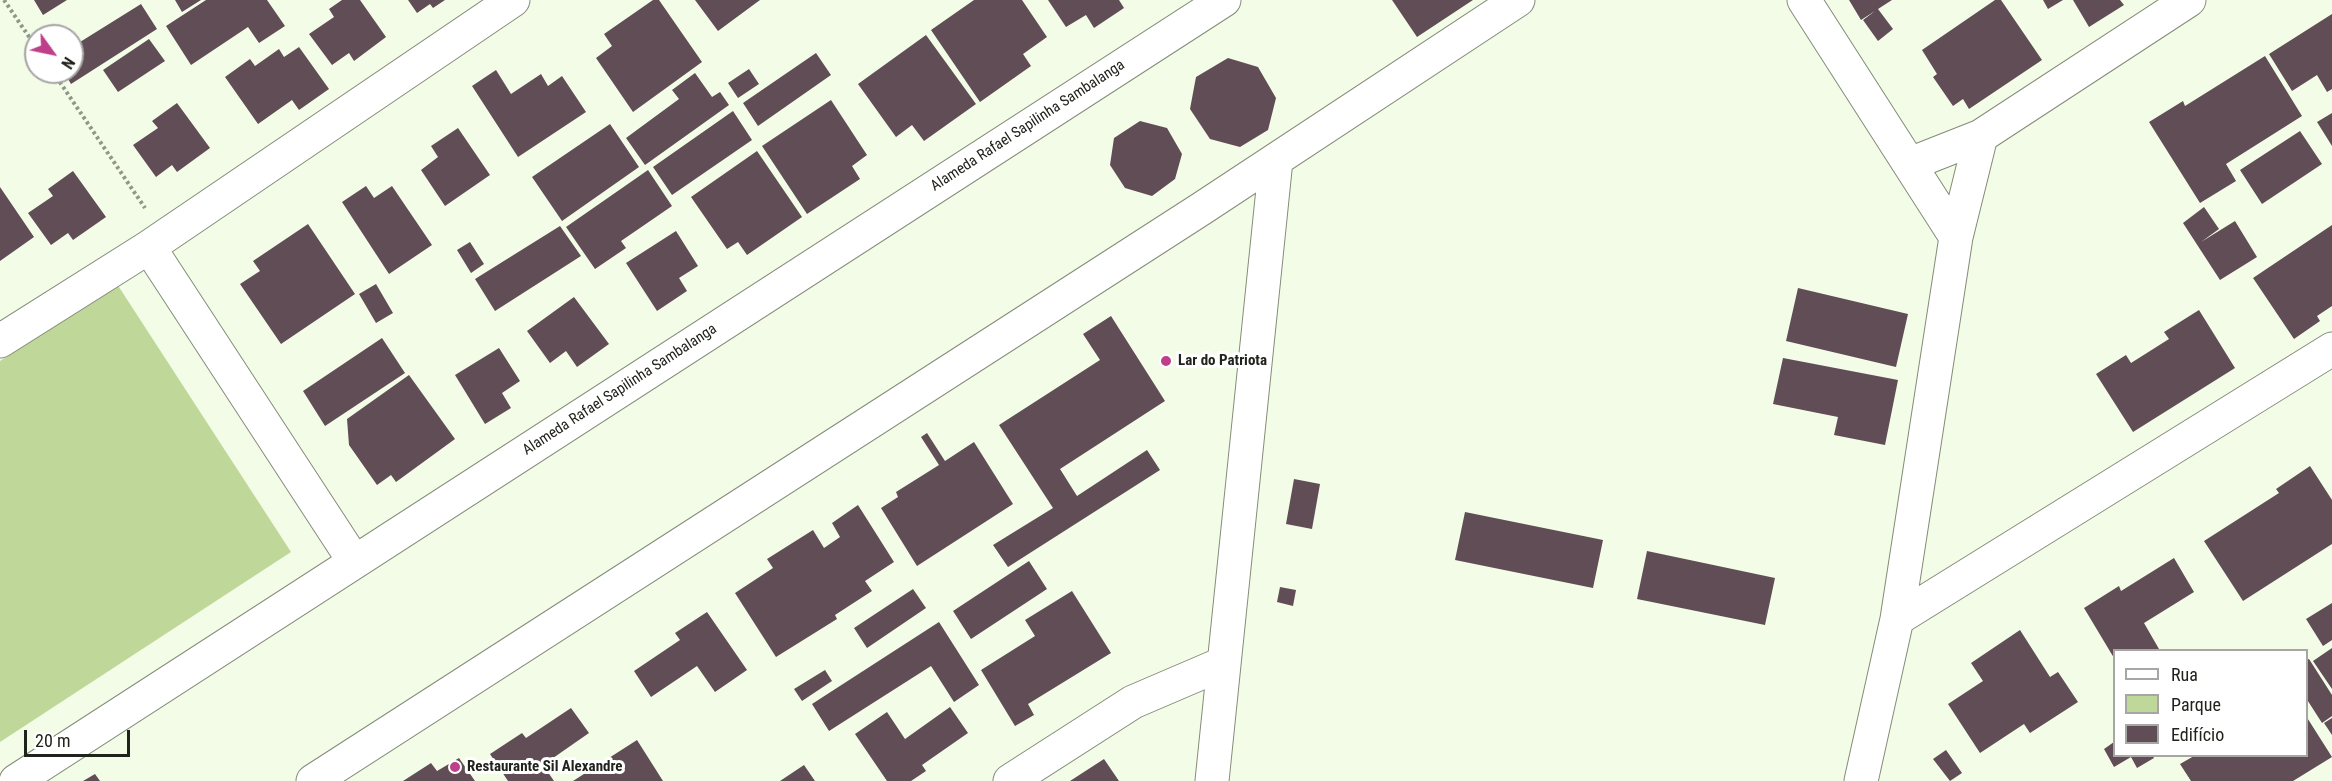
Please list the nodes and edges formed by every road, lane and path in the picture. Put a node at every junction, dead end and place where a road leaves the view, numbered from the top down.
1 (4, 0) edge
2 (513, 0) edge
3 (1224, 0) edge
4 (1518, 0) edge
5 (1804, 0) edge
6 (2189, 0) edge
7 (24, 29) edge
8 (60, 84) edge
9 (1981, 136) junction
10 (1276, 160) junction
11 (1910, 164) junction
12 (1956, 237) junction
13 (156, 241) junction
14 (0, 341) edge
15 (2332, 350) edge
16 (354, 561) junction
17 (1897, 619) junction
18 (1224, 663) junction
19 (16, 781) edge
20 (314, 781) edge
21 (1010, 781) edge
22 (1212, 781) edge
23 (1862, 781) edge

1 - 7 path
2 - 13 street
3 - 16 street, Alameda Rafael Sapilinha Sambalanga
4 - 10 street
5 - 11 street
6 - 9 street
8 - 13 path
9 - 11 street
9 - 12 street
10 - 18 street
10 - 20 street
11 - 12 street
12 - 17 street
13 - 14 street
13 - 16 street
15 - 17 street
16 - 19 street, Alameda Rafael Sapilinha Sambalanga
17 - 23 street
18 - 21 street
18 - 22 street

